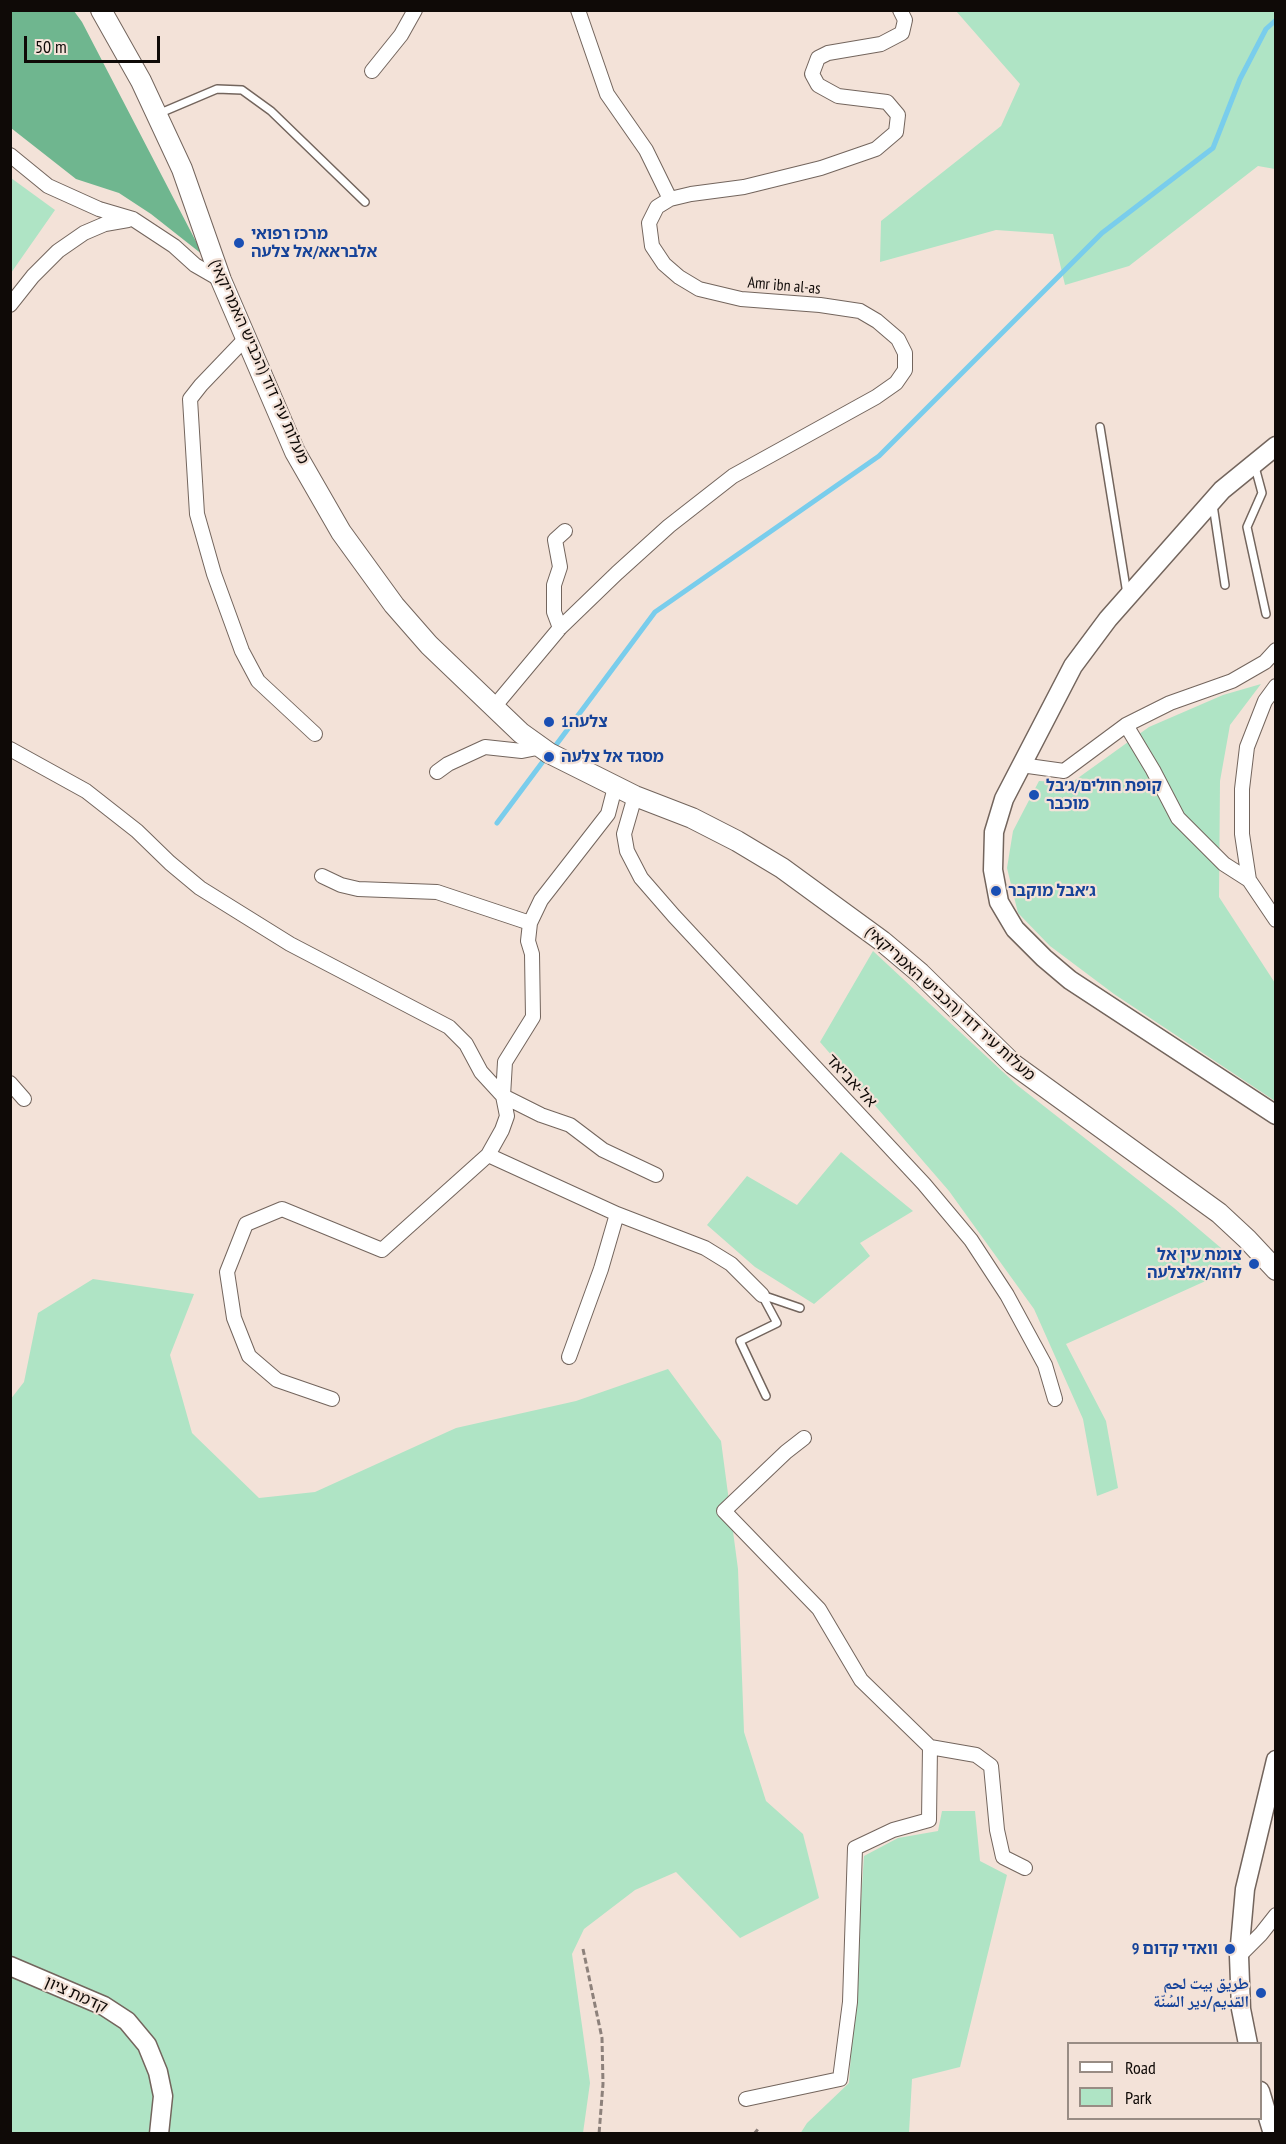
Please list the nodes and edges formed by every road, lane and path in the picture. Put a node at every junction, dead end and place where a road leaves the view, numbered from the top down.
1 (101, 10) edge
2 (415, 10) edge
3 (578, 10) edge
4 (900, 10) edge
5 (372, 71) dead end
6 (156, 114) junction
7 (10, 155) edge
8 (670, 199) junction
9 (365, 202) dead end
10 (134, 219) junction
11 (221, 280) junction
12 (10, 305) edge
13 (246, 338) junction
14 (1100, 427) dead end
15 (1275, 446) edge
16 (1254, 464) junction
17 (1212, 501) junction
18 (565, 531) dead end
19 (1225, 585) dead end
20 (1128, 597) junction
21 (1266, 614) dead end
22 (560, 628) junction
23 (1275, 650) edge
24 (1275, 686) edge
25 (494, 707) junction
26 (1126, 725) junction
27 (315, 734) dead end
28 (537, 745) junction
29 (10, 749) edge
30 (1021, 765) junction
31 (437, 772) dead end
32 (615, 787) junction
33 (635, 796) junction
34 (322, 876) dead end
35 (1249, 880) junction
36 (1275, 920) edge
37 (530, 923) junction
38 (10, 1083) edge
39 (503, 1096) junction
40 (24, 1099) dead end
41 (1275, 1114) edge
42 (488, 1155) junction
43 (656, 1175) dead end
44 (617, 1214) junction
45 (1275, 1270) edge
46 (762, 1294) junction
47 (800, 1308) dead end
48 (568, 1357) dead end
49 (766, 1396) dead end
50 (332, 1399) dead end
51 (1055, 1399) dead end
52 (804, 1438) dead end
53 (930, 1747) junction
54 (1275, 1760) edge
55 (1025, 1868) dead end
56 (1275, 1915) edge
57 (583, 1949) dead end
58 (1239, 1956) junction
59 (10, 1966) edge
60 (1248, 2042) edge
61 (1262, 2097) edge
62 (746, 2099) dead end
63 (758, 2129) dead end
64 (159, 2133) edge
65 (599, 2133) edge
66 (754, 2133) edge
67 (1273, 2133) edge

1 - 6 main road, מעלות עיר דוד (הכביש האמריקאי)
2 - 5 street
3 - 8 street
4 - 8 street
6 - 9 lane
6 - 11 main road, מעלות עיר דוד (הכביש האמריקאי)
7 - 10 street
8 - 22 street, Amr ibn al-as
10 - 11 street
10 - 12 street
11 - 13 main road, מעלות עיר דוד (הכביש האמריקאי)
13 - 25 main road, מעלות עיר דוד (הכביש האמריקאי)
13 - 27 street
14 - 20 lane
15 - 16 street
16 - 17 street
16 - 21 lane
17 - 19 lane
17 - 20 street
18 - 22 street
20 - 30 street
22 - 25 street, Amr ibn al-as
23 - 26 street
24 - 35 street
25 - 28 main road, מעלות עיר דוד (הכביש האמריקאי)
26 - 30 street
26 - 35 street
28 - 31 street
28 - 32 main road, מעלות עיר דוד (הכביש האמריקאי)
29 - 39 street
30 - 41 street
32 - 33 main road, מעלות עיר דוד (הכביש האמריקאי)
32 - 37 street
33 - 45 main road, מעלות עיר דוד (הכביש האמריקאי)
33 - 51 street, אל-אביאד
34 - 37 street
35 - 36 street
37 - 39 street
38 - 40 street
39 - 42 street
39 - 43 street
42 - 44 street
42 - 50 street
44 - 46 street
44 - 48 street
46 - 47 lane
46 - 49 lane
52 - 53 street
53 - 55 street
53 - 62 street
54 - 58 street
56 - 58 street
57 - 65 path
58 - 60 street
59 - 64 street, קדמת ציון
61 - 67 street
63 - 66 path

